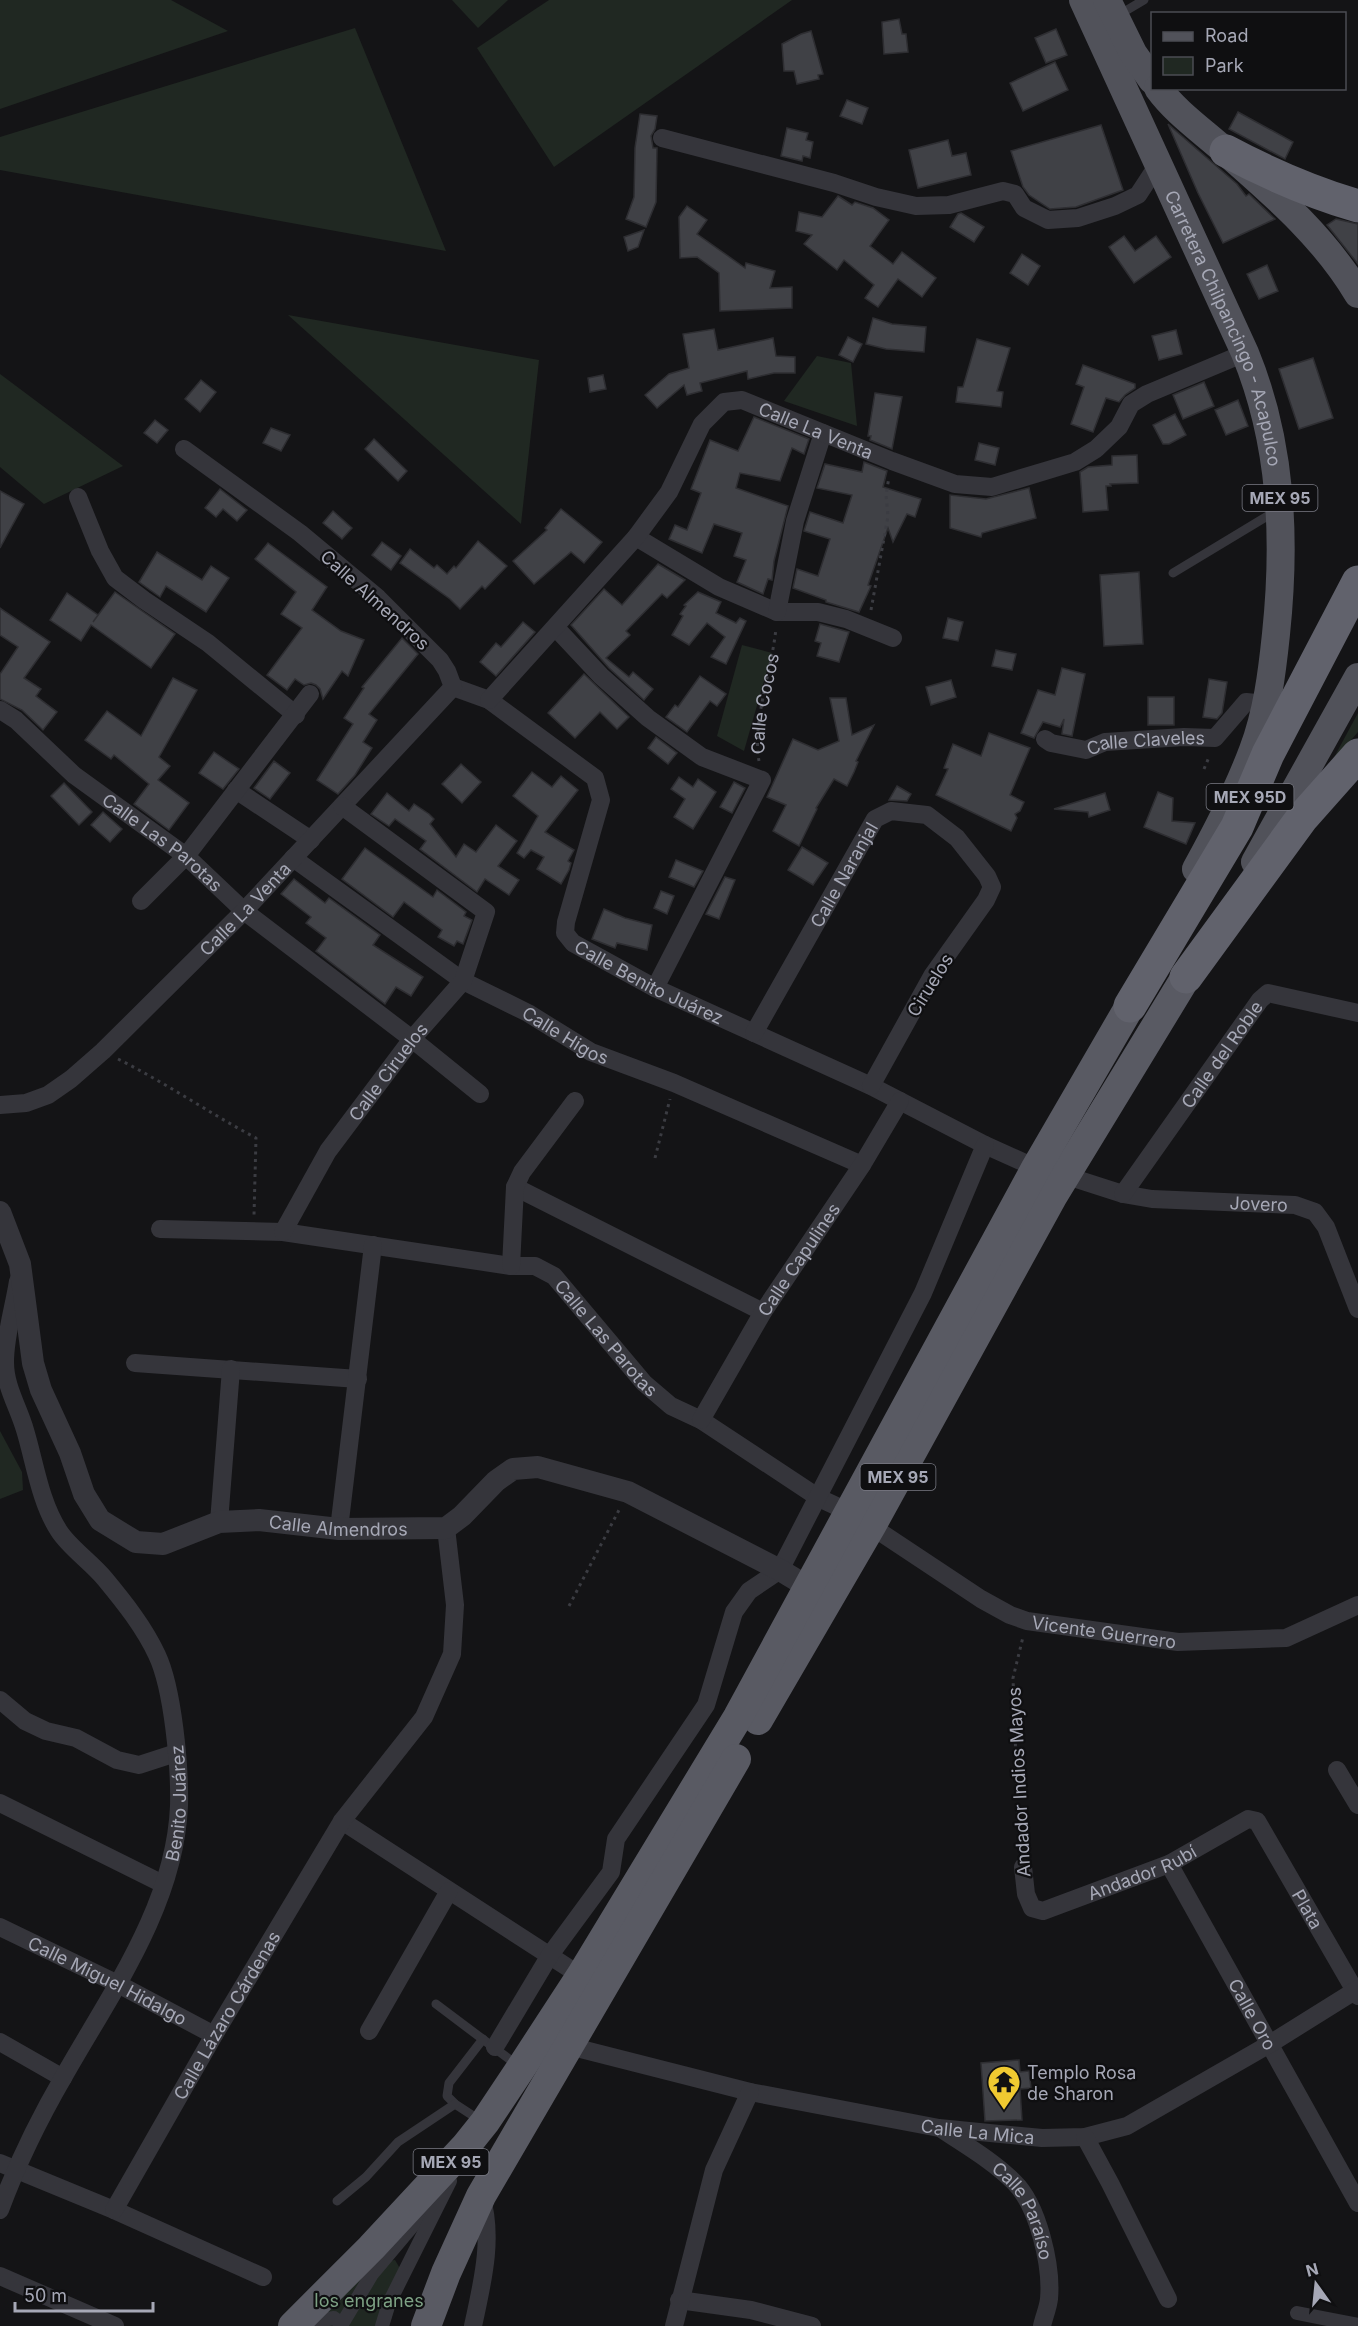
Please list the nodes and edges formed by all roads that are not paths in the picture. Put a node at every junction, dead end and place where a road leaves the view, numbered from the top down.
1 (1083, 0) edge
2 (1144, 0) edge
3 (1111, 9) edge
4 (1151, 80) edge
5 (1160, 90) edge
6 (663, 138) dead end
7 (1226, 151) junction
8 (1159, 163) junction
9 (1358, 206) edge
10 (1358, 294) edge
11 (1245, 353) junction
12 (823, 433) junction
13 (184, 449) dead end
14 (78, 497) dead end
15 (1281, 508) junction
16 (636, 537) junction
17 (1173, 573) dead end
18 (1358, 582) edge
19 (777, 612) junction
20 (556, 628) junction
21 (893, 639) dead end
22 (1358, 676) edge
23 (450, 679) junction
24 (310, 694) dead end
25 (489, 700) junction
26 (1267, 704) junction
27 (0, 710) edge
28 (296, 715) junction
29 (1045, 739) dead end
30 (1358, 755) edge
31 (236, 790) junction
32 (342, 806) junction
33 (311, 840) junction
34 (186, 856) junction
35 (293, 858) junction
36 (992, 887) joint
37 (141, 901) dead end
38 (244, 911) junction
39 (1186, 977) junction
40 (463, 981) junction
41 (655, 988) junction
42 (1130, 1006) junction
43 (1358, 1013) edge
44 (754, 1033) junction
45 (412, 1039) junction
46 (871, 1086) junction
47 (480, 1094) dead end
48 (574, 1101) dead end
49 (900, 1101) junction
50 (0, 1105) edge
51 (985, 1145) junction
52 (862, 1165) junction
53 (1036, 1168) junction
54 (1066, 1176) junction
55 (515, 1187) junction
56 (1124, 1194) junction
57 (0, 1212) edge
58 (160, 1229) dead end
59 (283, 1232) junction
60 (373, 1245) junction
61 (20, 1264) junction
62 (511, 1266) junction
63 (1358, 1309) edge
64 (763, 1312) junction
65 (135, 1364) dead end
66 (231, 1369) junction
67 (358, 1379) junction
68 (701, 1420) junction
69 (819, 1498) junction
70 (860, 1519) junction
71 (219, 1522) junction
72 (446, 1528) junction
73 (339, 1529) junction
74 (780, 1570) junction
75 (808, 1587) junction
76 (1358, 1605) edge
77 (0, 1700) edge
78 (176, 1753) junction
79 (1337, 1770) dead end
80 (0, 1803) edge
81 (1358, 1805) edge
82 (1252, 1820) joint
83 (342, 1821) junction
84 (1168, 1864) junction
85 (1023, 1867) road end
86 (163, 1884) junction
87 (450, 1891) junction
88 (1032, 1908) joint
89 (0, 1928) edge
90 (549, 1955) junction
91 (581, 1976) junction
92 (118, 1984) junction
93 (1357, 1992) edge
94 (436, 2004) dead end
95 (369, 2031) dead end
96 (214, 2035) junction
97 (0, 2042) edge
98 (489, 2043) junction
99 (1268, 2045) junction
100 (569, 2046) junction
101 (521, 2068) junction
102 (63, 2078) junction
103 (750, 2092) junction
104 (455, 2104) junction
105 (484, 2122) junction
106 (939, 2128) junction
107 (1085, 2137) junction
108 (7, 2167) edge
109 (481, 2196) junction
110 (337, 2201) dead end
111 (1358, 2203) edge
112 (0, 2210) edge
113 (114, 2210) junction
114 (0, 2276) edge
115 (263, 2277) dead end
116 (1168, 2299) dead end
117 (680, 2300) junction
118 (1297, 2313) dead end
119 (1358, 2325) edge
120 (115, 2326) edge
121 (292, 2326) edge
122 (318, 2326) edge
123 (382, 2326) edge
124 (426, 2326) edge
125 (473, 2326) edge
126 (674, 2326) edge
127 (812, 2326) edge
128 (1042, 2326) edge

1 - 8 main road, Carretera Chilpancingo - Acapulco / MEX 95
2 - 3 lane
3 - 4 main road
5 - 7 main road
6 - 8 street
7 - 9 highway
7 - 10 main road
8 - 11 main road, Carretera Chilpancingo - Acapulco / MEX 95
11 - 12 street, Calle La Venta
11 - 15 main road, Carretera Chilpancingo - Acapulco / MEX 95
12 - 16 street, Calle La Venta
12 - 19 street
13 - 23 street, Calle Almendros
14 - 28 street
15 - 17 lane
15 - 26 main road, Carretera Chilpancingo - Acapulco / MEX 95
16 - 19 street
16 - 20 street, Calle La Venta
18 - 42 highway, MEX 95D
19 - 21 street
20 - 25 street, Calle La Venta
20 - 41 street, Calle Cocos
22 - 39 main road, MEX 95
23 - 25 street, Calle Benito Juárez
23 - 32 street, Calle La Venta
24 - 28 street
25 - 41 street, Calle Benito Juárez
26 - 29 street, Calle Claveles
26 - 42 main road, Carretera Chilpancingo - Acapulco / MEX 95
27 - 34 street, Calle Las Parotas
28 - 31 street
30 - 39 highway, MEX 95D
31 - 33 street
31 - 34 street
32 - 33 street, Calle La Venta
32 - 40 street, Calle Ciruelos
33 - 35 street, Calle La Venta
34 - 37 street
34 - 38 street, Calle Las Parotas
35 - 38 street, Calle La Venta
35 - 40 street, Calle Higos
36 - 44 street, Calle Naranjal
36 - 46 street, Ciruelos
38 - 45 street, Calle Las Parotas
38 - 50 street, Calle La Venta
39 - 54 highway, MEX 95
40 - 45 street, Calle Ciruelos
40 - 52 street, Calle Higos
41 - 44 street, Calle Benito Juárez
42 - 53 highway, MEX 95
43 - 56 street, Calle del Roble
44 - 46 street, Calle Benito Juárez
45 - 47 street, Calle Las Parotas
45 - 59 street, Calle Ciruelos
46 - 49 street, Calle Benito Juárez
48 - 55 street
49 - 51 street, Calle Benito Juárez
49 - 52 street, Calle Capulines
51 - 53 street, Calle Benito Juárez
51 - 69 street
52 - 64 street, Calle Capulines
53 - 70 highway, MEX 95
54 - 56 street, Jovero
54 - 70 highway, MEX 95
55 - 62 street
55 - 64 street
56 - 63 street, Jovero
57 - 61 street, Calle Almendros
58 - 59 street, Calle Las Parotas
59 - 60 street, Calle Las Parotas
60 - 62 street, Calle Las Parotas
60 - 67 street
61 - 71 street, Calle Almendros
61 - 78 street, Benito Juárez
62 - 68 street, Calle Las Parotas
64 - 68 street, Calle Capulines
65 - 66 street
66 - 67 street
66 - 71 street
67 - 73 street
68 - 69 street, Calle Las Parotas
69 - 70 street, Calle Las Parotas
69 - 74 street
70 - 75 highway, MEX 95
70 - 76 street, Vicente Guerrero
70 - 100 highway, MEX 95
71 - 73 street, Calle Almendros
72 - 73 street, Calle Almendros
72 - 74 street
72 - 83 street, Calle Lázaro Cárdenas
74 - 75 street
74 - 90 street
75 - 91 highway, MEX 95
77 - 78 street
78 - 86 street, Benito Juárez
79 - 81 street
80 - 86 street
82 - 84 street, Andador Rubí
82 - 93 street, Plata
83 - 87 street
83 - 96 street, Calle Lázaro Cárdenas
84 - 88 street, Andador Rubí
84 - 99 street, Calle Oro
85 - 88 street, Andador Indios Mayos
86 - 92 street, Benito Juárez
87 - 90 street
87 - 95 street
89 - 92 street, Calle Miguel Hidalgo
90 - 91 street
90 - 98 street
91 - 101 highway, MEX 95
92 - 96 street, Calle Miguel Hidalgo
92 - 102 street, Benito Juárez
93 - 99 street, Calle La Mica
94 - 98 lane
96 - 113 street, Calle Lázaro Cárdenas
97 - 102 street
98 - 101 lane
98 - 104 lane
99 - 107 street, Calle La Mica
99 - 111 street, Calle Oro
100 - 103 street, Calle La Mica
100 - 109 highway, MEX 95
101 - 105 highway, MEX 95
102 - 108 street, Benito Juárez
103 - 106 street, Calle La Mica
103 - 117 street
104 - 105 lane
104 - 110 lane
105 - 121 highway, MEX 95
106 - 107 street, Calle La Mica
106 - 128 street, Calle Paraíso
107 - 116 street
108 - 112 street, Benito Juárez
108 - 113 street
109 - 124 highway, MEX 95
109 - 125 street
113 - 115 street
114 - 120 street
117 - 126 street
117 - 127 street
118 - 119 street
122 - 123 street

